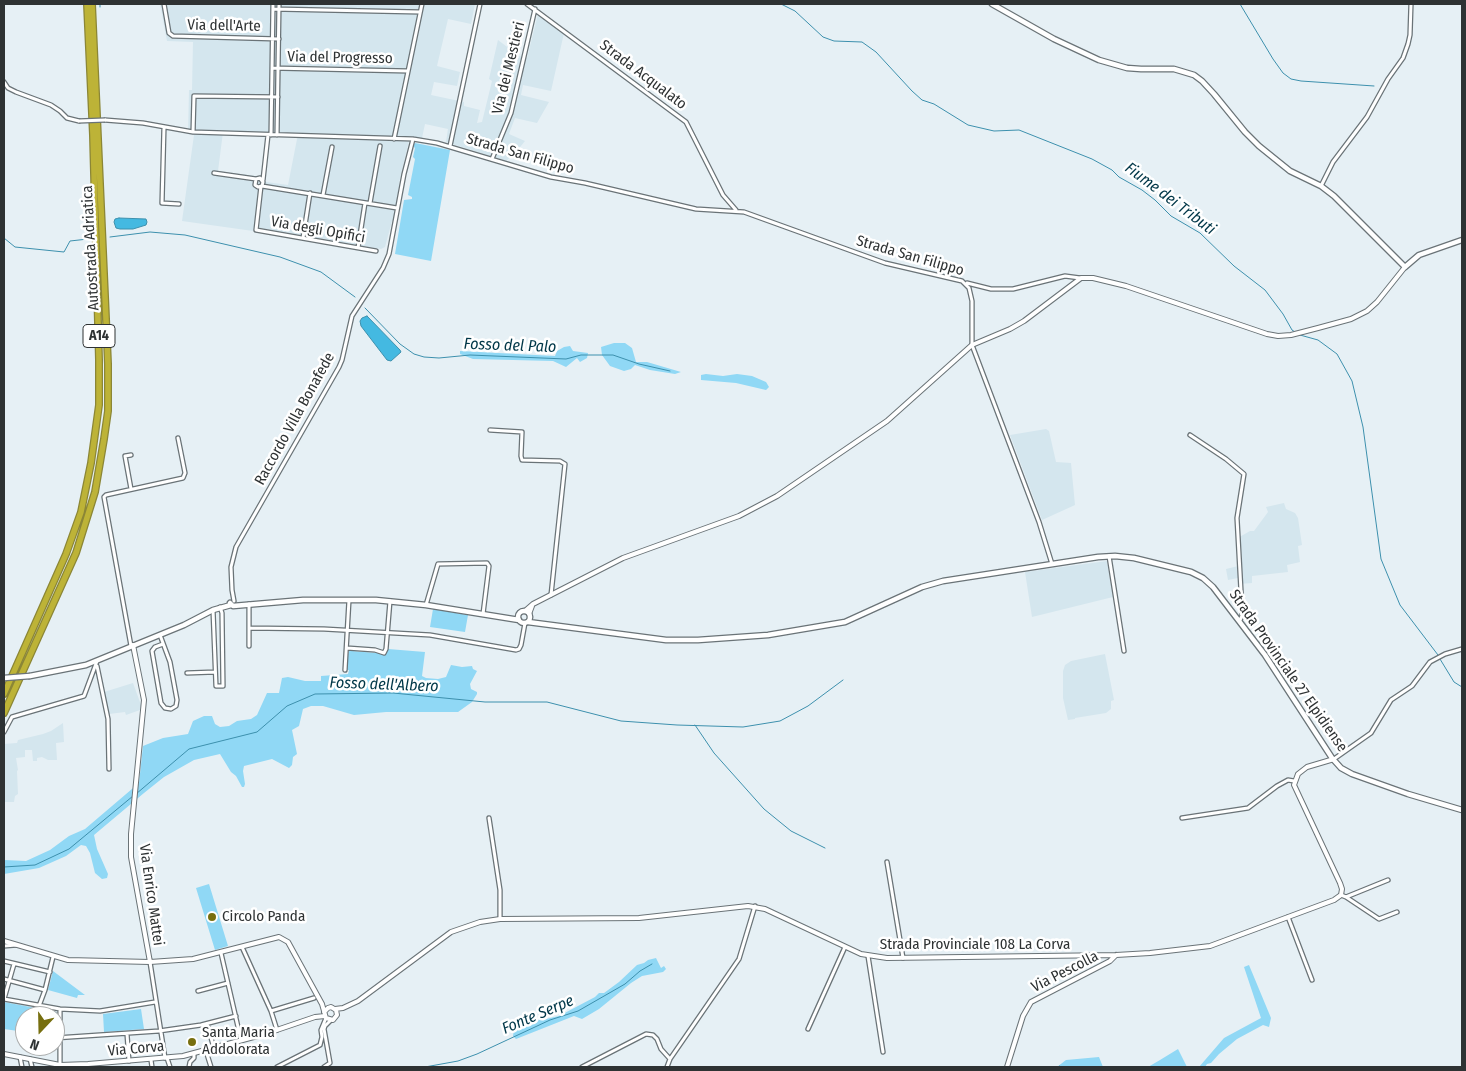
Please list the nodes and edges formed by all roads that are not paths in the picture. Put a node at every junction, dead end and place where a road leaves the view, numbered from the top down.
1 (87, 4) edge
2 (92, 4) edge
3 (164, 4) edge
4 (273, 4) edge
5 (279, 4) edge
6 (422, 4) edge
7 (480, 4) edge
8 (527, 4) edge
9 (992, 4) edge
10 (1411, 4) edge
11 (273, 9) junction
12 (279, 9) junction
13 (535, 9) junction
14 (420, 12) junction
15 (273, 38) junction
16 (279, 39) junction
17 (272, 68) junction
18 (278, 68) junction
19 (408, 70) junction
20 (4, 82) edge
21 (272, 97) junction
22 (278, 97) junction
23 (164, 127) junction
24 (193, 132) junction
25 (270, 135) junction
26 (277, 135) junction
27 (394, 139) junction
28 (413, 139) junction
29 (380, 146) dead end
30 (450, 146) junction
31 (332, 147) dead end
32 (492, 159) junction
33 (265, 165) junction
34 (214, 173) dead end
35 (255, 179) junction
36 (262, 185) junction
37 (1321, 186) junction
38 (310, 193) junction
39 (323, 195) junction
40 (368, 203) junction
41 (180, 204) dead end
42 (398, 208) junction
43 (736, 211) junction
44 (303, 238) junction
45 (1462, 240) edge
46 (358, 248) junction
47 (376, 251) dead end
48 (1405, 267) junction
49 (1081, 278) junction
50 (966, 283) junction
51 (972, 345) junction
52 (490, 430) dead end
53 (1190, 435) dead end
54 (178, 438) dead end
55 (130, 454) dead end
56 (131, 489) junction
57 (1109, 556) junction
58 (1052, 564) junction
59 (551, 595) junction
60 (349, 600) junction
61 (390, 601) junction
62 (249, 603) junction
63 (232, 604) junction
64 (426, 605) junction
65 (220, 607) junction
66 (213, 610) junction
67 (482, 614) junction
68 (505, 618) junction
69 (525, 619) junction
70 (1240, 620) junction
71 (249, 628) junction
72 (348, 631) junction
73 (387, 632) junction
74 (160, 635) junction
75 (163, 644) junction
76 (132, 646) junction
77 (249, 646) dead end
78 (215, 648) junction
79 (222, 648) junction
80 (347, 648) junction
81 (1462, 649) edge
82 (1124, 651) dead end
83 (97, 663) junction
84 (346, 670) dead end
85 (215, 672) junction
86 (187, 673) dead end
87 (4, 678) edge
88 (4, 694) edge
89 (4, 712) edge
90 (4, 732) edge
91 (1334, 759) junction
92 (109, 769) dead end
93 (1294, 781) junction
94 (1462, 810) edge
95 (489, 818) dead end
96 (1182, 818) dead end
97 (887, 862) dead end
98 (1388, 880) dead end
99 (1340, 895) junction
100 (1346, 897) junction
101 (755, 906) junction
102 (1397, 912) dead end
103 (1288, 917) junction
104 (500, 919) junction
105 (4, 941) edge
106 (17, 945) junction
107 (4, 946) edge
108 (242, 947) junction
109 (845, 947) junction
110 (221, 953) junction
111 (1116, 955) junction
112 (868, 956) junction
113 (54, 957) junction
114 (903, 958) junction
115 (4, 961) edge
116 (150, 962) junction
117 (14, 964) junction
118 (50, 972) junction
119 (4, 979) edge
120 (9, 980) junction
121 (1312, 980) dead end
122 (228, 983) junction
123 (45, 990) junction
124 (198, 991) dead end
125 (314, 998) dead end
126 (4, 999) edge
127 (155, 1002) junction
128 (322, 1004) junction
129 (39, 1006) joint
130 (328, 1008) junction
131 (65, 1009) edge
132 (271, 1011) junction
133 (336, 1011) junction
134 (325, 1015) junction
135 (236, 1016) junction
136 (331, 1020) junction
137 (207, 1024) junction
138 (808, 1029) dead end
139 (277, 1030) junction
140 (159, 1031) junction
141 (127, 1034) junction
142 (65, 1038) edge
143 (241, 1040) junction
144 (320, 1045) junction
145 (214, 1048) junction
146 (328, 1048) junction
147 (206, 1050) junction
148 (883, 1052) dead end
149 (4, 1054) edge
150 (194, 1054) junction
151 (60, 1056) edge
152 (187, 1056) junction
153 (20, 1057) junction
154 (166, 1058) junction
155 (30, 1059) junction
156 (670, 1059) junction
157 (151, 1060) junction
158 (130, 1061) junction
159 (190, 1062) junction
160 (60, 1065) junction
161 (88, 1066) edge
162 (22, 1067) edge
163 (32, 1067) edge
164 (152, 1067) edge
165 (170, 1067) edge
166 (189, 1067) edge
167 (211, 1067) edge
168 (277, 1067) edge
169 (324, 1067) edge
170 (582, 1067) edge
171 (666, 1067) edge
172 (1008, 1067) edge

1 - 88 highway, Autostrada Adriatica / A14
2 - 89 highway, Autostrada Adriatica / A14
3 - 15 street, Via dell'Arte
4 - 11 street
5 - 12 street
6 - 14 street
7 - 30 street
8 - 13 street, Strada Acqualato
9 - 37 main road
10 - 37 street
11 - 12 street
11 - 15 street
12 - 14 street
12 - 16 street
13 - 32 street, Via dei Mestieri
13 - 43 street, Strada Acqualato
14 - 19 street
15 - 16 street, Via dell'Arte
15 - 17 street
16 - 18 street
17 - 18 street, Via del Progresso
17 - 21 street
18 - 19 street, Via del Progresso
18 - 22 street
19 - 27 street
20 - 23 street, Strada San Filippo, bridge
21 - 22 street
21 - 24 street
21 - 25 street
22 - 26 street
23 - 24 street, Strada San Filippo
23 - 41 street
24 - 25 street, Strada San Filippo
25 - 26 street, Strada San Filippo
25 - 33 street
26 - 27 street, Strada San Filippo
27 - 28 street, Strada San Filippo
28 - 30 street, Strada San Filippo
28 - 42 street, Raccordo Villa Bonafede
29 - 40 street
30 - 32 street, Strada San Filippo
31 - 39 street
32 - 43 street, Strada San Filippo
33 - 35 street
33 - 36 street
34 - 35 street
35 - 36 street
35 - 36 street
36 - 38 street
36 - 44 street, Via degli Opifici
37 - 48 main road
38 - 39 street
38 - 44 street
39 - 40 street
40 - 42 street
40 - 46 street
42 - 63 street, Raccordo Villa Bonafede
43 - 50 street, Strada San Filippo
44 - 46 street, Via degli Opifici
45 - 48 main road
46 - 47 street, Via degli Opifici
48 - 49 street
49 - 50 street
49 - 51 street
50 - 51 street, Strada San Filippo
51 - 58 street
51 - 59 street
52 - 59 street
53 - 70 street
54 - 56 street
55 - 56 street
56 - 76 street
57 - 58 main road, Strada Provinciale 27 Elpidiense
57 - 70 main road, Strada Provinciale 27 Elpidiense
57 - 82 street
58 - 69 main road, Strada Provinciale 27 Elpidiense
59 - 69 street
60 - 61 main road, Strada Provinciale 27 Elpidiense
60 - 62 main road, Strada Provinciale 27 Elpidiense
60 - 72 street
61 - 64 main road, Strada Provinciale 27 Elpidiense
61 - 73 street
62 - 63 main road, Strada Provinciale 27 Elpidiense
62 - 71 street
63 - 65 main road, Strada Provinciale 27 Elpidiense
64 - 67 main road, Strada Provinciale 27 Elpidiense
64 - 67 street
65 - 66 main road, Strada Provinciale 27 Elpidiense
65 - 79 street
66 - 74 main road, Strada Provinciale 27 Elpidiense
66 - 78 street
67 - 68 main road, Strada Provinciale 27 Elpidiense
68 - 69 main road, Strada Provinciale 27 Elpidiense
68 - 69 main road, Strada Provinciale 27 Elpidiense
69 - 73 street
70 - 91 main road, Strada Provinciale 27 Elpidiense
71 - 72 street
71 - 77 street
72 - 73 street
72 - 80 street
73 - 80 street
74 - 75 street
74 - 76 main road, Strada Provinciale 27 Elpidiense
75 - 75 street
76 - 83 main road, Strada Provinciale 27 Elpidiense
76 - 116 street, Via Enrico Mattei
78 - 79 street
78 - 85 street
79 - 85 street
80 - 84 street
81 - 91 street
83 - 87 main road, Strada Provinciale 27 Elpidiense, bridge
83 - 90 street
83 - 92 street
85 - 86 street
91 - 93 street
91 - 94 main road, Strada Provinciale 27 Elpidiense
93 - 96 street
93 - 99 street
95 - 104 street
97 - 114 street
98 - 100 street
99 - 100 street
99 - 103 street, Strada Provinciale 108 La Corva
100 - 102 street
101 - 104 street, Strada Provinciale 108 La Corva
101 - 109 street, Strada Provinciale 108 La Corva
101 - 156 street
103 - 111 street, Strada Provinciale 108 La Corva
103 - 121 street
104 - 133 street, Strada Provinciale 108 La Corva
105 - 106 street
106 - 107 street
106 - 113 street
108 - 110 street
108 - 128 street
108 - 132 street
109 - 112 street, Strada Provinciale 108 La Corva
109 - 138 street
110 - 116 street
110 - 122 street
111 - 114 street, Strada Provinciale 108 La Corva
111 - 172 street, Via Pescolla
112 - 114 street, Strada Provinciale 108 La Corva
112 - 148 street
113 - 116 street
113 - 118 street
115 - 117 street
116 - 127 street, Via Enrico Mattei
117 - 118 street
117 - 120 street
118 - 123 street
119 - 120 street
120 - 123 street
120 - 126 street
122 - 124 street
122 - 135 street
123 - 129 street
125 - 132 street
126 - 129 street
127 - 131 street
127 - 140 street, Via Enrico Mattei
128 - 130 street
128 - 134 street
130 - 133 street, Strada Provinciale 108 La Corva
130 - 134 street
132 - 139 street
133 - 136 street
134 - 136 street
134 - 139 street, Via Corva
134 - 144 street
135 - 137 street
135 - 143 street
136 - 146 street
137 - 140 street
137 - 145 street
139 - 143 street, Via Corva
140 - 141 street
140 - 154 street, Via Enrico Mattei
141 - 142 street
141 - 158 street
143 - 145 street, Via Corva
144 - 146 street
144 - 168 street
145 - 147 street, Via Corva
146 - 169 street
147 - 150 street, Via Corva
147 - 167 street
149 - 153 street, Via Corva
150 - 152 street, Via Corva
150 - 159 street
151 - 160 street
152 - 154 street, Via Corva
152 - 159 street
153 - 155 street, Via Corva
153 - 162 street
154 - 157 street, Via Corva
154 - 165 street, Via Enrico Mattei
155 - 160 street, Via Corva
155 - 163 street
156 - 170 street
156 - 171 street
157 - 158 street, Via Corva
157 - 164 street
158 - 161 street, Via Corva
159 - 166 street
160 - 161 street, Via Corva

